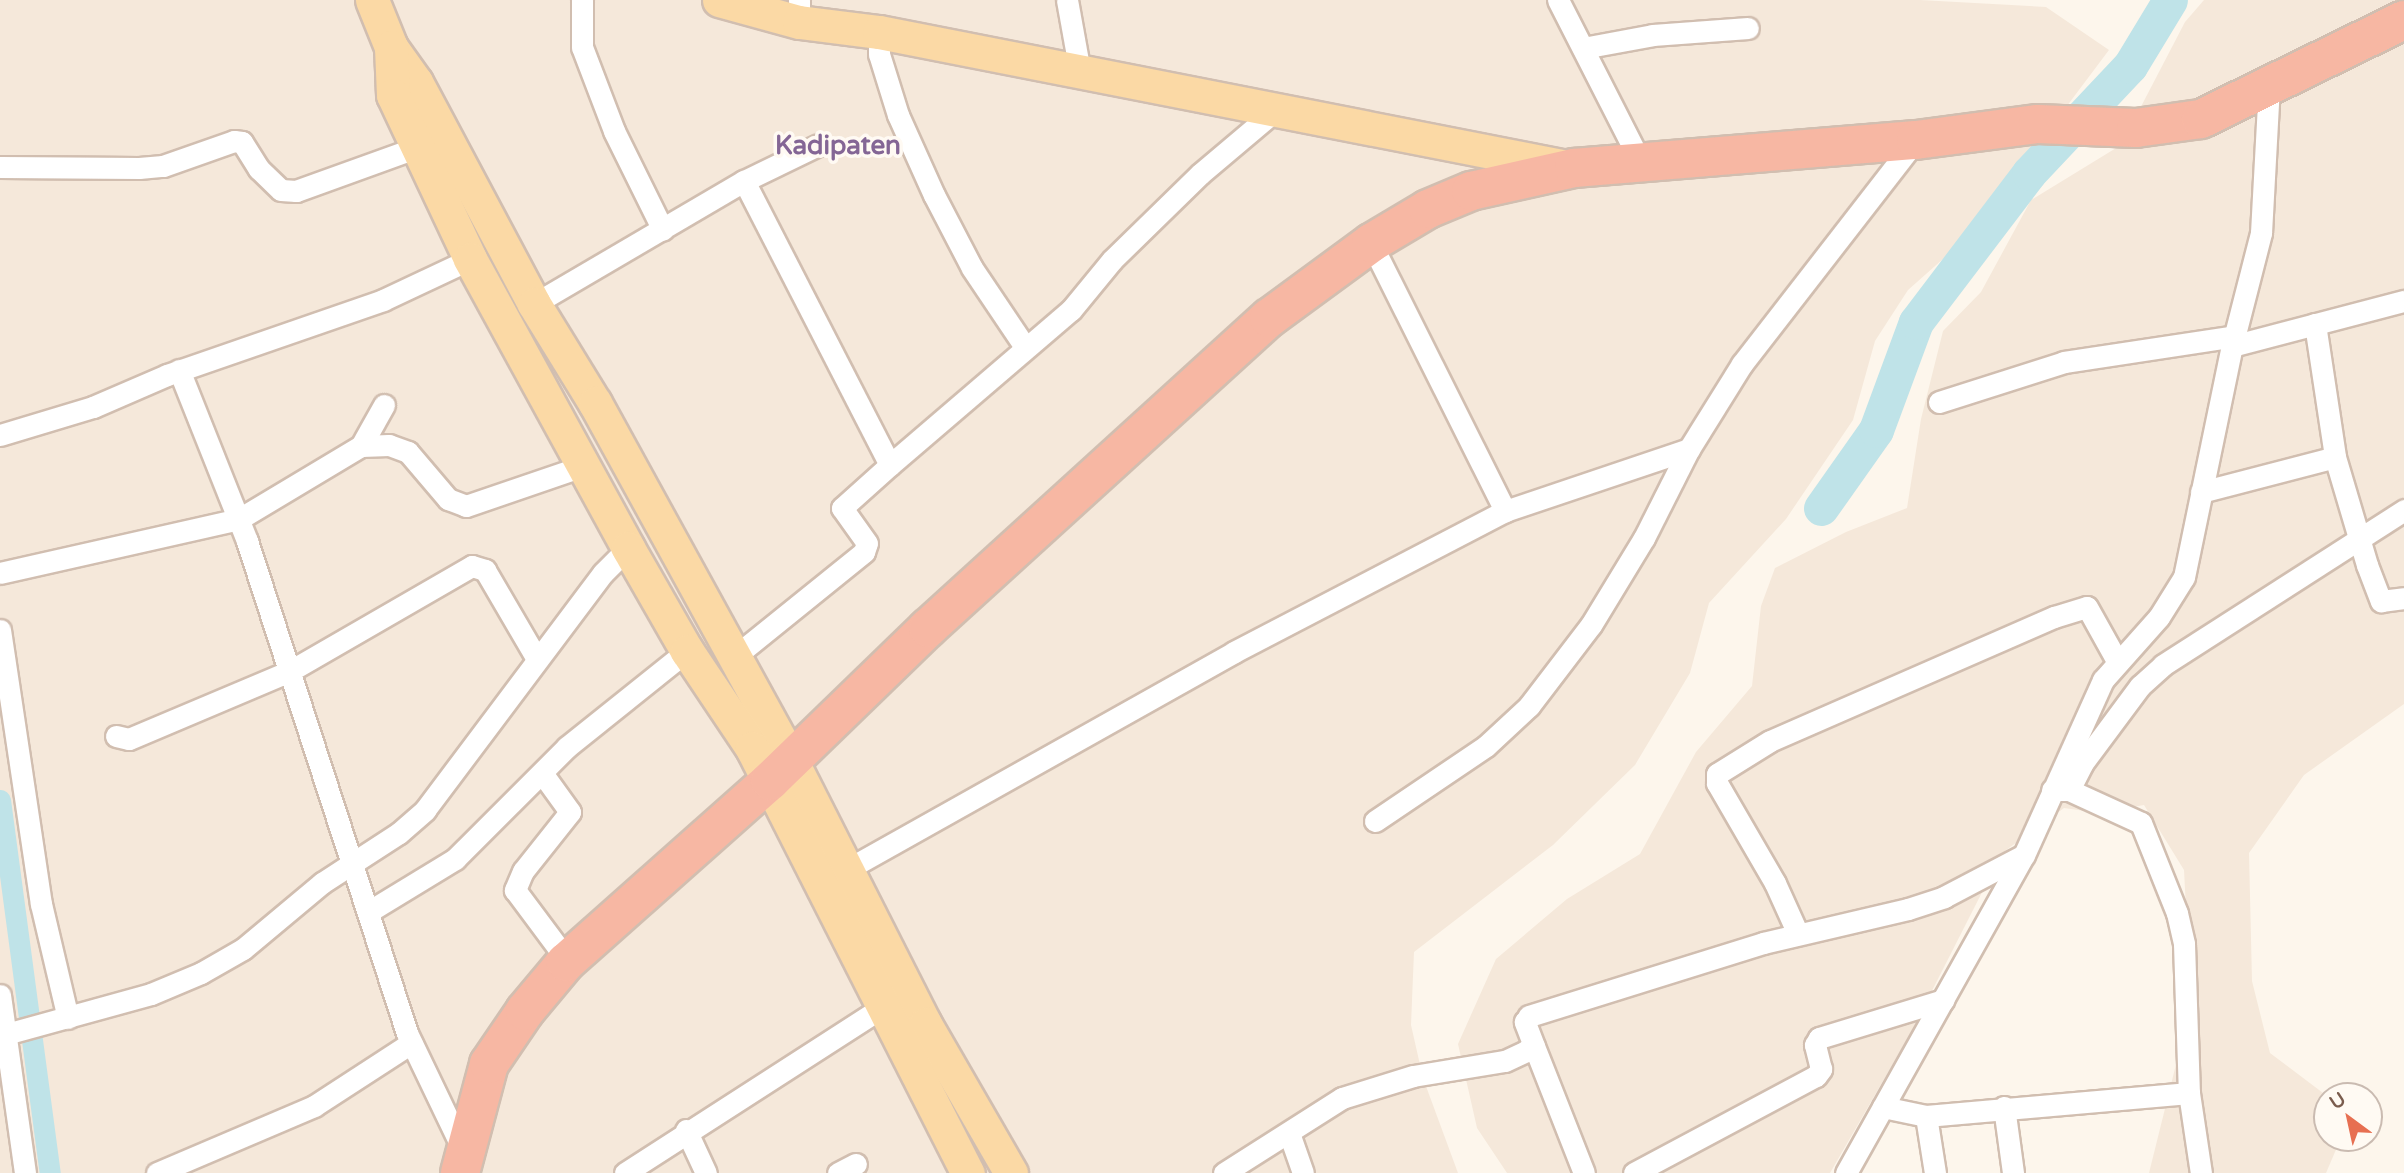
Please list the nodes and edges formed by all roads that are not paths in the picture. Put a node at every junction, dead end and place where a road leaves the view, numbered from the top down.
1 (372, 0) edge
2 (582, 0) edge
3 (719, 0) edge
4 (1067, 0) edge
5 (1558, 0) edge
6 (799, 11) edge
7 (2404, 20) edge
8 (1748, 28) dead end
9 (878, 32) junction
10 (391, 47) junction
11 (1583, 48) junction
12 (1080, 72) junction
13 (2269, 83) junction
14 (1278, 108) junction
15 (1916, 140) junction
16 (818, 145) dead end
17 (418, 147) junction
18 (1642, 165) junction
19 (0, 167) edge
20 (1574, 168) junction
21 (744, 181) junction
22 (663, 230) junction
23 (1371, 243) junction
24 (470, 259) junction
25 (2404, 301) edge
26 (534, 304) junction
27 (2315, 324) junction
28 (2233, 341) junction
29 (1025, 347) junction
30 (179, 370) junction
31 (1939, 402) dead end
32 (384, 405) dead end
33 (0, 435) edge
34 (361, 446) junction
35 (1689, 449) junction
36 (2335, 457) junction
37 (890, 465) junction
38 (583, 466) junction
39 (2201, 492) junction
40 (2404, 510) edge
41 (1505, 511) junction
42 (239, 519) junction
43 (2361, 535) junction
44 (628, 548) junction
45 (0, 573) edge
46 (2404, 598) edge
47 (0, 630) edge
48 (687, 651) junction
49 (734, 657) junction
50 (537, 659) junction
51 (2117, 661) junction
52 (290, 671) junction
53 (2118, 717) junction
54 (2084, 720) junction
55 (116, 737) dead end
56 (780, 769) junction
57 (542, 772) junction
58 (2060, 790) junction
59 (1375, 821) dead end
60 (2024, 855) junction
61 (353, 864) junction
62 (846, 870) junction
63 (368, 912) junction
64 (1798, 934) junction
65 (568, 961) junction
66 (0, 995) edge
67 (1943, 1000) junction
68 (886, 1005) junction
69 (66, 1019) junction
70 (11, 1034) junction
71 (411, 1043) junction
72 (1534, 1046) junction
73 (6, 1071) edge
74 (2189, 1093) junction
75 (1882, 1107) junction
76 (2004, 1107) junction
77 (1926, 1116) junction
78 (686, 1130) junction
79 (1289, 1133) junction
80 (462, 1164) edge
81 (25, 1173) edge
82 (157, 1173) edge
83 (625, 1173) edge
84 (706, 1173) edge
85 (968, 1173) edge
86 (1011, 1173) edge
87 (1224, 1173) edge
88 (1303, 1173) edge
89 (1584, 1173) edge
90 (1634, 1173) edge
91 (1846, 1173) edge
92 (1935, 1173) edge
93 (2014, 1173) edge
94 (2201, 1173) edge

1 - 10 main road
2 - 22 street
3 - 6 main road
4 - 12 street
5 - 11 street
6 - 9 main road
7 - 13 highway
8 - 11 street
9 - 12 main road
9 - 29 street
10 - 17 main road
10 - 26 main road
11 - 18 street
12 - 14 main road
13 - 15 highway
13 - 28 street
14 - 20 main road
14 - 29 street
15 - 18 highway
15 - 35 street
16 - 21 street
17 - 19 street
17 - 24 main road
18 - 20 highway
20 - 23 highway
21 - 22 street
21 - 37 street
22 - 26 street
23 - 41 street
23 - 56 highway
24 - 30 street
24 - 38 main road
25 - 27 street
26 - 49 main road
27 - 28 street
27 - 36 street
28 - 31 street
28 - 39 street
29 - 37 street
30 - 33 street
30 - 42 street
32 - 34 street
34 - 38 street
34 - 42 street
35 - 41 street
35 - 59 street
36 - 39 street
36 - 43 street
37 - 49 street
38 - 44 main road
39 - 51 street
40 - 43 street
41 - 62 street
42 - 45 street
42 - 52 street
43 - 46 street
43 - 53 street
44 - 48 main road
44 - 50 street
47 - 69 street
48 - 56 main road
48 - 57 street
49 - 56 main road
50 - 52 street
50 - 61 street
51 - 54 street
51 - 64 street
52 - 55 street
52 - 61 street
53 - 54 street
53 - 58 street
54 - 58 street
56 - 62 main road
56 - 65 highway
56 - 68 main road
57 - 63 street
57 - 65 street
58 - 60 street
58 - 74 street
60 - 64 street
60 - 67 street
61 - 63 street
61 - 69 street
62 - 86 main road
63 - 71 street
64 - 72 street
65 - 80 highway
66 - 70 street
67 - 75 street
67 - 90 street
68 - 78 street
68 - 85 main road
69 - 70 street
70 - 73 street
71 - 80 street
71 - 82 street
72 - 79 street
72 - 89 street
73 - 81 street
74 - 76 street
74 - 94 street
75 - 77 street
75 - 91 street
76 - 77 street
76 - 93 street
77 - 92 street
78 - 83 street
78 - 84 street
79 - 87 street
79 - 88 street

